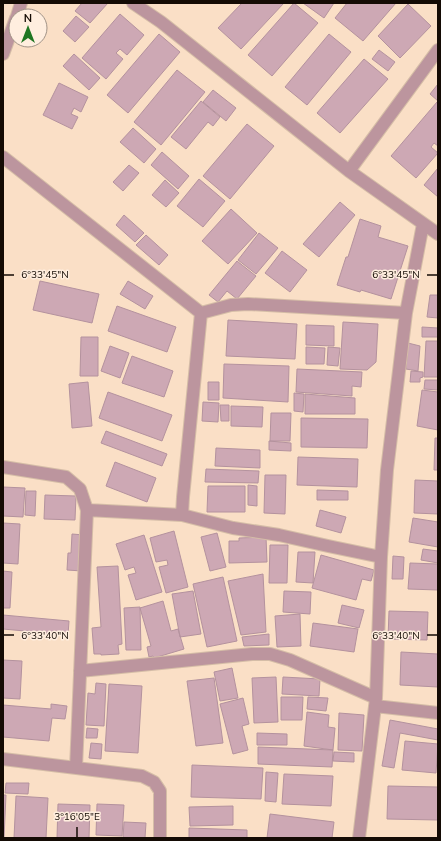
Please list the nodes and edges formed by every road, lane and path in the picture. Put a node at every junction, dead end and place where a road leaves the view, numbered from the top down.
1 (133, 3) edge
2 (8, 40) edge
3 (438, 50) edge
4 (3, 54) edge
5 (3, 157) edge
6 (349, 171) junction
7 (422, 224) junction
8 (438, 234) edge
9 (201, 313) junction
10 (406, 313) junction
11 (3, 467) edge
12 (87, 510) junction
13 (182, 516) junction
14 (381, 557) junction
15 (80, 671) junction
16 (375, 702) junction
17 (438, 713) edge
18 (3, 759) edge
19 (76, 768) junction
20 (160, 838) edge
21 (359, 838) edge

1 - 6 street
2 - 4 street
3 - 6 street
5 - 9 street
6 - 7 street
7 - 8 street
7 - 10 street
9 - 10 street
9 - 13 street
10 - 14 street
11 - 12 street
12 - 13 street
12 - 15 street
13 - 14 street
14 - 16 street
15 - 16 street
15 - 19 street
16 - 17 street
16 - 21 street
18 - 19 street
19 - 20 street

